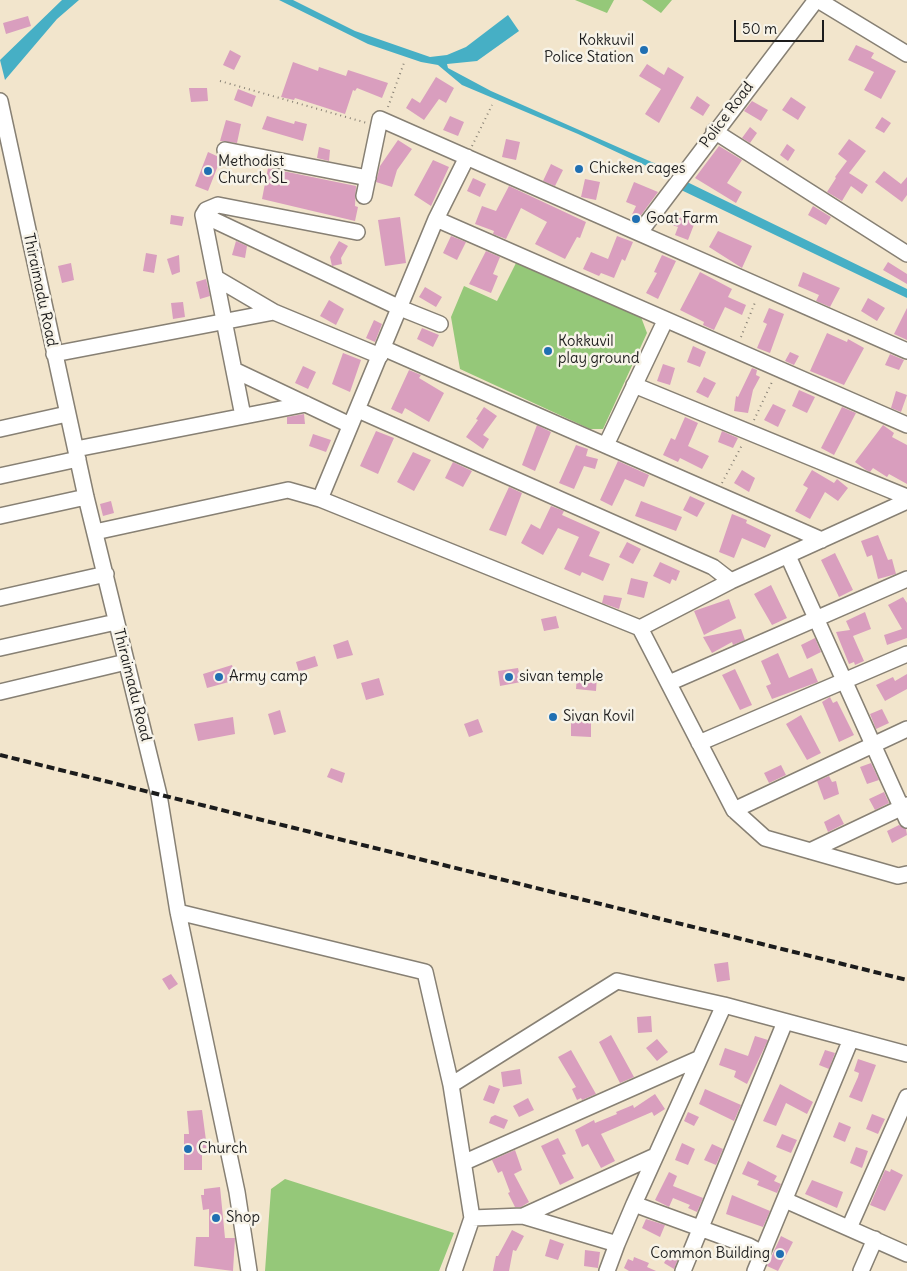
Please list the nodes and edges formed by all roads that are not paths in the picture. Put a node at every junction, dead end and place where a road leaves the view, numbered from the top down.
1 (817, 0) edge
2 (907, 54) edge
3 (0, 101) edge
4 (714, 132) junction
5 (224, 150) dead end
6 (467, 157) junction
7 (368, 178) junction
8 (364, 196) dead end
9 (204, 215) junction
10 (436, 219) junction
11 (357, 232) dead end
12 (640, 232) junction
13 (907, 254) edge
14 (216, 278) junction
15 (400, 308) junction
16 (274, 312) junction
17 (224, 320) junction
18 (665, 321) junction
19 (440, 324) dead end
20 (907, 351) edge
21 (382, 352) junction
22 (54, 354) junction
23 (234, 370) junction
24 (634, 385) junction
25 (306, 404) junction
26 (358, 410) junction
27 (67, 414) junction
28 (243, 416) junction
29 (350, 425) junction
30 (907, 425) edge
31 (0, 429) edge
32 (606, 445) junction
33 (77, 454) junction
34 (0, 476) edge
35 (86, 497) junction
36 (907, 497) edge
37 (320, 499) junction
38 (907, 501) edge
39 (0, 516) edge
40 (95, 532) junction
41 (822, 540) junction
42 (788, 556) junction
43 (106, 574) junction
44 (907, 579) edge
45 (731, 581) junction
46 (0, 598) edge
47 (816, 620) junction
48 (116, 622) junction
49 (640, 628) junction
50 (0, 648) edge
51 (907, 654) edge
52 (126, 662) junction
53 (669, 683) junction
54 (844, 683) junction
55 (0, 692) edge
56 (907, 729) edge
57 (699, 743) junction
58 (873, 744) junction
59 (734, 810) junction
60 (905, 811) edge
61 (810, 851) junction
62 (907, 874) edge
63 (178, 912) junction
64 (724, 1005) junction
65 (785, 1022) junction
66 (851, 1039) junction
67 (907, 1054) edge
68 (700, 1058) junction
69 (451, 1085) junction
70 (907, 1097) edge
71 (656, 1156) junction
72 (465, 1162) junction
73 (785, 1200) junction
74 (634, 1204) junction
75 (523, 1216) junction
76 (472, 1218) junction
77 (701, 1228) junction
78 (849, 1228) junction
79 (875, 1239) junction
80 (617, 1244) junction
81 (762, 1253) junction
82 (907, 1254) edge
83 (249, 1271) edge
84 (454, 1271) edge
85 (606, 1271) edge
86 (683, 1271) edge
87 (755, 1271) edge
88 (861, 1271) edge

1 - 2 street
1 - 4 street, Police Road
3 - 22 street, Thiraimadu Road
4 - 12 street, Police Road
4 - 13 street
5 - 7 street
6 - 7 street
6 - 10 street
6 - 12 street
7 - 8 street
9 - 11 street
9 - 14 street
9 - 15 street
10 - 15 street
10 - 18 street
12 - 20 street
14 - 16 street
14 - 17 street
15 - 19 street
15 - 21 street
16 - 17 street
16 - 21 street
17 - 22 street
17 - 23 street
18 - 24 street
18 - 30 street
21 - 26 street
21 - 32 street
22 - 27 street, Thiraimadu Road
23 - 25 street
23 - 28 street
24 - 32 street
24 - 36 street
25 - 28 street
25 - 29 street
26 - 29 street
26 - 45 street
27 - 31 street
27 - 33 street, Thiraimadu Road
28 - 33 street
29 - 37 street
32 - 41 street
33 - 34 street
33 - 35 street, Thiraimadu Road
35 - 39 street
35 - 40 street, Thiraimadu Road
37 - 40 street
37 - 49 street
38 - 41 street
40 - 43 street, Thiraimadu Road
41 - 42 street
42 - 45 street
42 - 47 street
43 - 46 street
43 - 48 street, Thiraimadu Road
44 - 47 street
45 - 49 street
47 - 53 street
47 - 54 street
48 - 50 street
48 - 52 street, Thiraimadu Road
49 - 53 street
51 - 54 street
52 - 55 street
52 - 63 street, Thiraimadu Road
53 - 57 street
54 - 57 street
54 - 58 street
56 - 58 street
57 - 59 street
58 - 59 street
58 - 60 street
59 - 61 street
60 - 61 street
61 - 62 street
63 - 69 street
63 - 83 street, Thiraimadu Road
64 - 65 street
64 - 68 street
64 - 69 street
65 - 66 street
65 - 77 street
66 - 67 street
66 - 73 street
68 - 71 street
68 - 72 street
69 - 72 street
70 - 78 street
71 - 74 street
71 - 75 street
72 - 76 street
73 - 78 street
73 - 81 street
74 - 77 street
74 - 80 street
75 - 76 street
75 - 80 street
76 - 84 street
77 - 81 street
77 - 86 street
78 - 79 street
79 - 82 street
79 - 88 street
80 - 85 street
81 - 87 street

